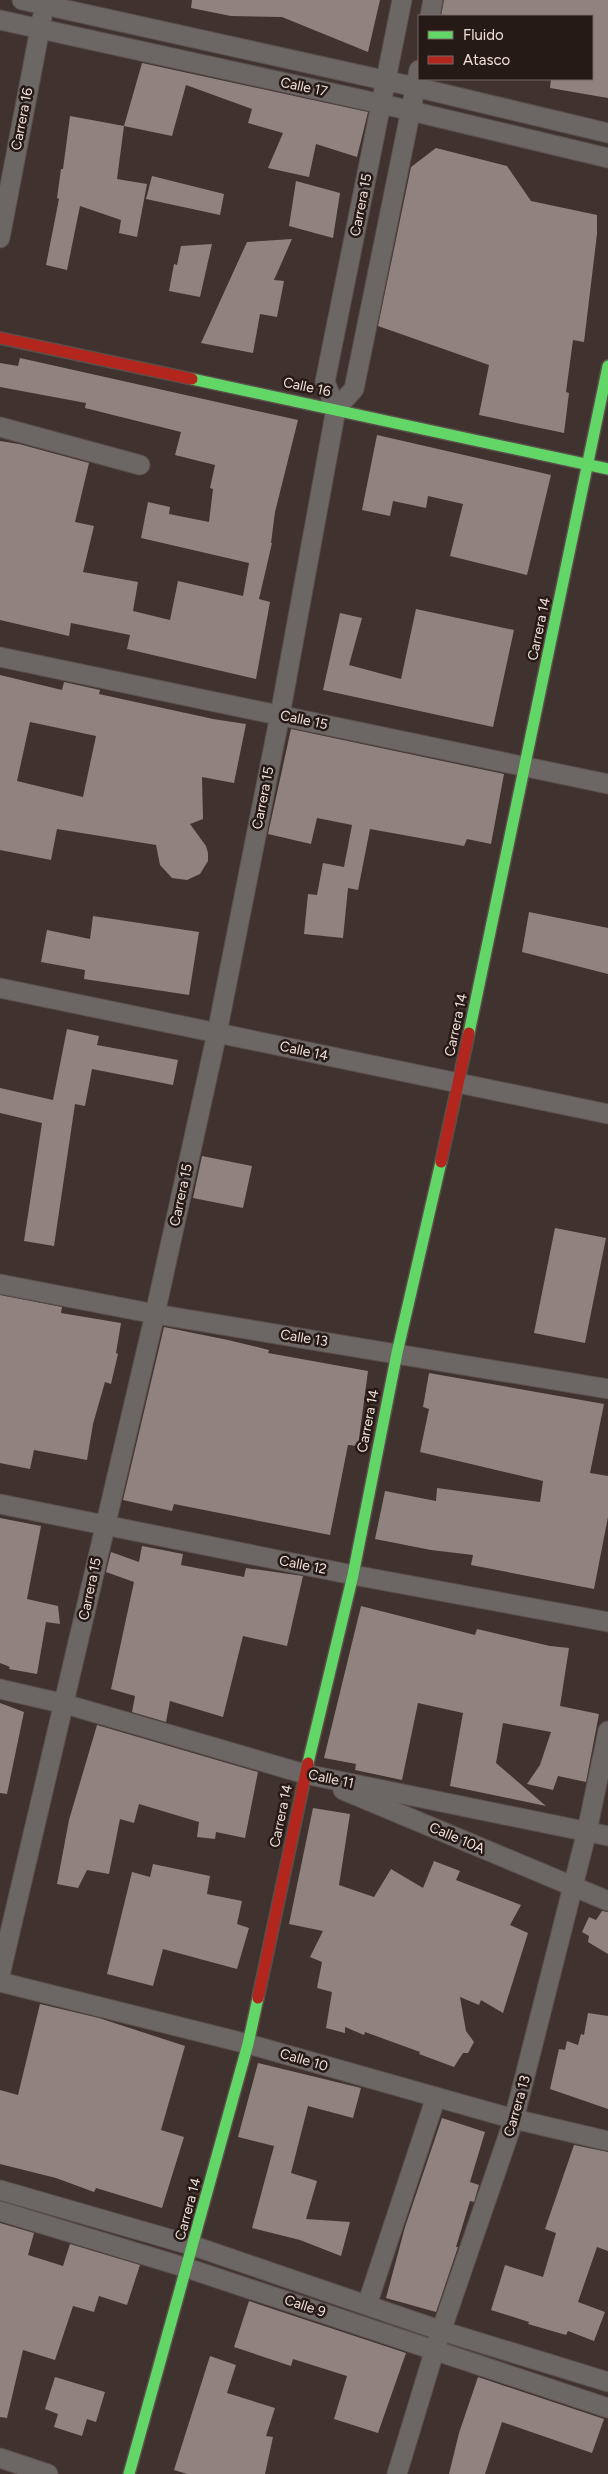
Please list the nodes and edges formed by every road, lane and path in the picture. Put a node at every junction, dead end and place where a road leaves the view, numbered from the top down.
1 (22, 0) edge
2 (402, 0) edge
3 (433, 0) edge
4 (46, 3) edge
5 (430, 15) edge
6 (0, 20) edge
7 (39, 29) junction
8 (417, 78) edge
9 (386, 80) junction
10 (424, 80) edge
11 (382, 104) junction
12 (412, 111) junction
13 (608, 133) edge
14 (608, 158) edge
15 (0, 238) edge
16 (0, 338) edge
17 (608, 366) edge
18 (336, 409) junction
19 (0, 427) edge
20 (588, 464) junction
21 (140, 466) dead end
22 (608, 468) edge
23 (0, 657) edge
24 (280, 714) junction
25 (526, 766) junction
26 (608, 784) edge
27 (0, 988) edge
28 (217, 1033) junction
29 (459, 1084) junction
30 (608, 1114) edge
31 (0, 1284) edge
32 (155, 1314) junction
33 (396, 1353) junction
34 (608, 1389) edge
35 (0, 1504) edge
36 (104, 1525) junction
37 (353, 1576) junction
38 (608, 1622) edge
39 (0, 1689) edge
40 (65, 1704) junction
41 (608, 1731) edge
42 (305, 1774) junction
43 (587, 1831) junction
44 (608, 1836) edge
45 (573, 1886) junction
46 (608, 1901) edge
47 (0, 1975) edge
48 (0, 1982) edge
49 (248, 2044) junction
50 (436, 2097) junction
51 (514, 2119) junction
52 (608, 2141) edge
53 (0, 2190) edge
54 (0, 2211) edge
55 (194, 2246) junction
56 (187, 2268) junction
57 (367, 2306) junction
58 (442, 2331) junction
59 (435, 2349) junction
60 (608, 2382) edge
61 (608, 2408) edge
62 (0, 2458) edge
63 (48, 2474) edge
64 (129, 2474) edge
65 (397, 2474) edge

1 - 4 street, Calle 17
2 - 9 street, Carrera 15
3 - 5 street
4 - 7 street, Carrera 16
4 - 9 street, Calle 17
6 - 7 street, Calle 17
7 - 11 street, Calle 17
7 - 15 street, Carrera 16
8 - 9 street, Calle 17
8 - 12 street
9 - 11 street, Carrera 15
10 - 13 street, Calle 17
11 - 12 street, Calle 17
11 - 18 street, Carrera 15
12 - 14 street, Calle 17
12 - 18 street
16 - 18 main road, Calle 16
17 - 20 main road, Carrera 14
18 - 20 main road, Calle 16
18 - 24 street, Carrera 15
19 - 21 street
20 - 22 main road, Calle 16
20 - 25 main road, Carrera 14
23 - 24 street, Calle 15
24 - 25 street, Calle 15
24 - 28 street, Carrera 15
25 - 26 street, Calle 15
25 - 29 main road, Carrera 14
27 - 28 street, Calle 14
28 - 29 street, Calle 14
28 - 32 street, Carrera 15
29 - 30 street, Calle 14
29 - 33 main road, Carrera 14
31 - 32 street, Calle 13
32 - 33 street, Calle 13
32 - 36 street, Carrera 15
33 - 34 street, Calle 13
33 - 37 main road, Carrera 14
35 - 36 street, Calle 12
36 - 37 street, Calle 12
36 - 40 street, Carrera 15
37 - 38 street, Calle 12
37 - 42 main road, Carrera 14
39 - 40 street, Calle 11
40 - 42 street, Calle 11
40 - 47 street, Carrera 15
41 - 43 street, Carrera 13
42 - 43 street, Calle 11
42 - 45 street, Calle 10A
42 - 49 main road, Carrera 14
43 - 44 street, Calle 11
43 - 45 street, Carrera 13
45 - 46 street, Calle 10A
45 - 51 street, Carrera 13
48 - 49 street, Calle 10
49 - 50 street, Calle 10
49 - 55 main road, Carrera 14
50 - 51 street, Calle 10
50 - 57 street
51 - 52 street, Calle 10
51 - 58 street, Carrera 13
53 - 55 street, Calle 9
54 - 56 street, Calle 9
55 - 56 main road, Carrera 14
55 - 57 street, Calle 9
56 - 59 street, Calle 9
56 - 64 main road, Carrera 14
57 - 58 street, Calle 9
58 - 59 street, Carrera 13
58 - 60 street, Calle 9
59 - 61 street, Calle 9
59 - 65 street, Carrera 13
62 - 63 street

